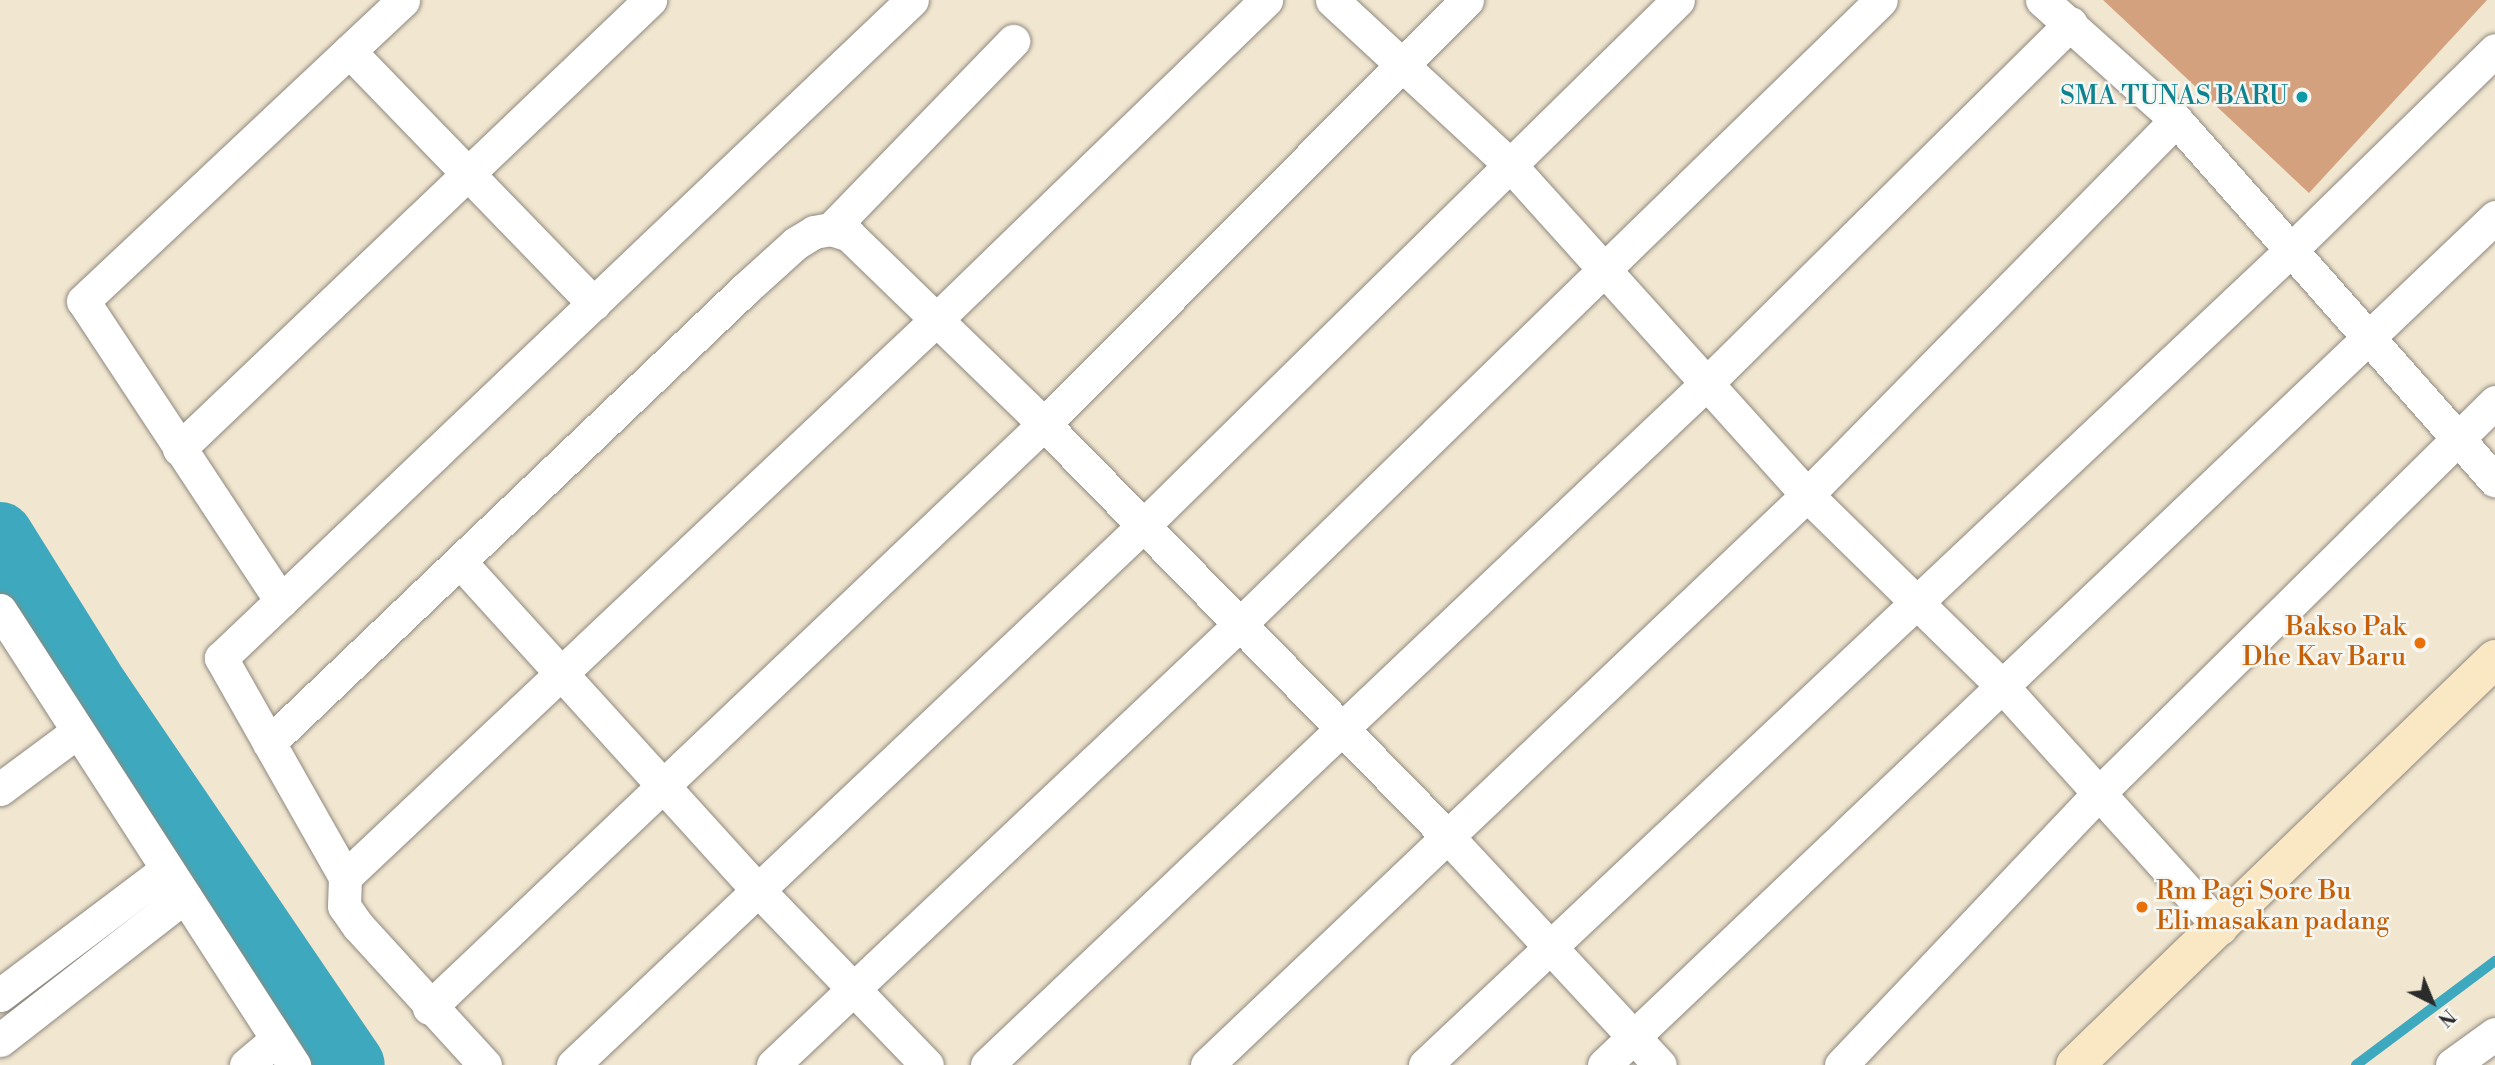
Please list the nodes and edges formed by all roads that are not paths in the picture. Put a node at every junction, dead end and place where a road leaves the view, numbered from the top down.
1 (403, 0) edge
2 (650, 0) edge
3 (912, 0) edge
4 (1266, 0) edge
5 (1332, 0) edge
6 (1466, 0) edge
7 (1678, 0) edge
8 (1881, 0) edge
9 (2042, 0) edge
10 (2071, 23) junction
11 (1013, 41) dead end
12 (2495, 50) edge
13 (349, 51) junction
14 (1399, 65) junction
15 (2176, 120) junction
16 (1511, 166) junction
17 (468, 172) junction
18 (2495, 217) edge
19 (831, 229) junction
20 (2292, 249) junction
21 (1603, 272) junction
22 (594, 303) junction
23 (938, 318) junction
24 (2370, 338) junction
25 (1706, 384) junction
26 (2495, 402) edge
27 (1044, 424) junction
28 (2456, 439) junction
29 (179, 449) junction
30 (2495, 481) edge
31 (1807, 495) junction
32 (1143, 526) junction
33 (461, 563) junction
34 (281, 601) junction
35 (1916, 602) junction
36 (0, 610) edge
37 (1238, 626) junction
38 (2495, 659) edge
39 (562, 673) junction
40 (2002, 686) junction
41 (1343, 730) junction
42 (78, 731) junction
43 (270, 743) junction
44 (662, 782) junction
45 (0, 789) edge
46 (2098, 794) junction
47 (1448, 837) junction
48 (345, 877) junction
49 (176, 882) junction
50 (758, 890) junction
51 (2221, 928) junction
52 (1551, 946) junction
53 (856, 990) junction
54 (0, 995) edge
55 (429, 1008) junction
56 (2495, 1034) edge
57 (1634, 1036) junction
58 (0, 1040) edge
59 (286, 1052) edge
60 (246, 1065) edge
61 (485, 1065) edge
62 (573, 1065) edge
63 (773, 1065) edge
64 (927, 1065) edge
65 (987, 1065) edge
66 (1207, 1065) edge
67 (1425, 1065) edge
68 (1604, 1065) edge
69 (1660, 1065) edge
70 (1841, 1065) edge
71 (2075, 1065) edge
72 (2452, 1065) edge

1 - 13 street
2 - 17 street
3 - 22 street
4 - 23 street
5 - 14 street
6 - 14 street
7 - 16 street
8 - 21 street
9 - 10 street
10 - 15 street
10 - 25 street
11 - 19 street
12 - 20 street
13 - 17 street
13 - 29 street
14 - 16 street
14 - 27 street
15 - 20 street
15 - 31 street
16 - 21 street
16 - 32 street
17 - 22 street
17 - 29 street
18 - 24 street
19 - 23 street
19 - 33 street
20 - 24 street
20 - 35 street
21 - 25 street
21 - 37 street
22 - 34 street
23 - 27 street
23 - 39 street
24 - 28 street
24 - 40 street
25 - 31 street
25 - 41 street
26 - 28 street
27 - 32 street
27 - 44 street
28 - 30 street
28 - 46 street
29 - 34 street
31 - 35 street
31 - 47 street
32 - 37 street
32 - 50 street
33 - 39 street
33 - 43 street
34 - 43 street
35 - 40 street
35 - 52 street
36 - 42 street
37 - 41 street
37 - 53 street
38 - 51 street
39 - 44 street
39 - 48 street
40 - 46 street
40 - 57 street
41 - 47 street
41 - 65 street
42 - 45 street
42 - 49 street
43 - 48 street
44 - 50 street
44 - 55 street
46 - 51 street
46 - 70 street
47 - 52 street
47 - 66 street
48 - 55 street
49 - 54 street
49 - 58 street
49 - 59 street
50 - 53 street
50 - 62 street
51 - 71 street
52 - 57 street
52 - 67 street
53 - 63 street
53 - 64 street
55 - 61 street
56 - 72 street
57 - 68 street
57 - 69 street
59 - 60 street

